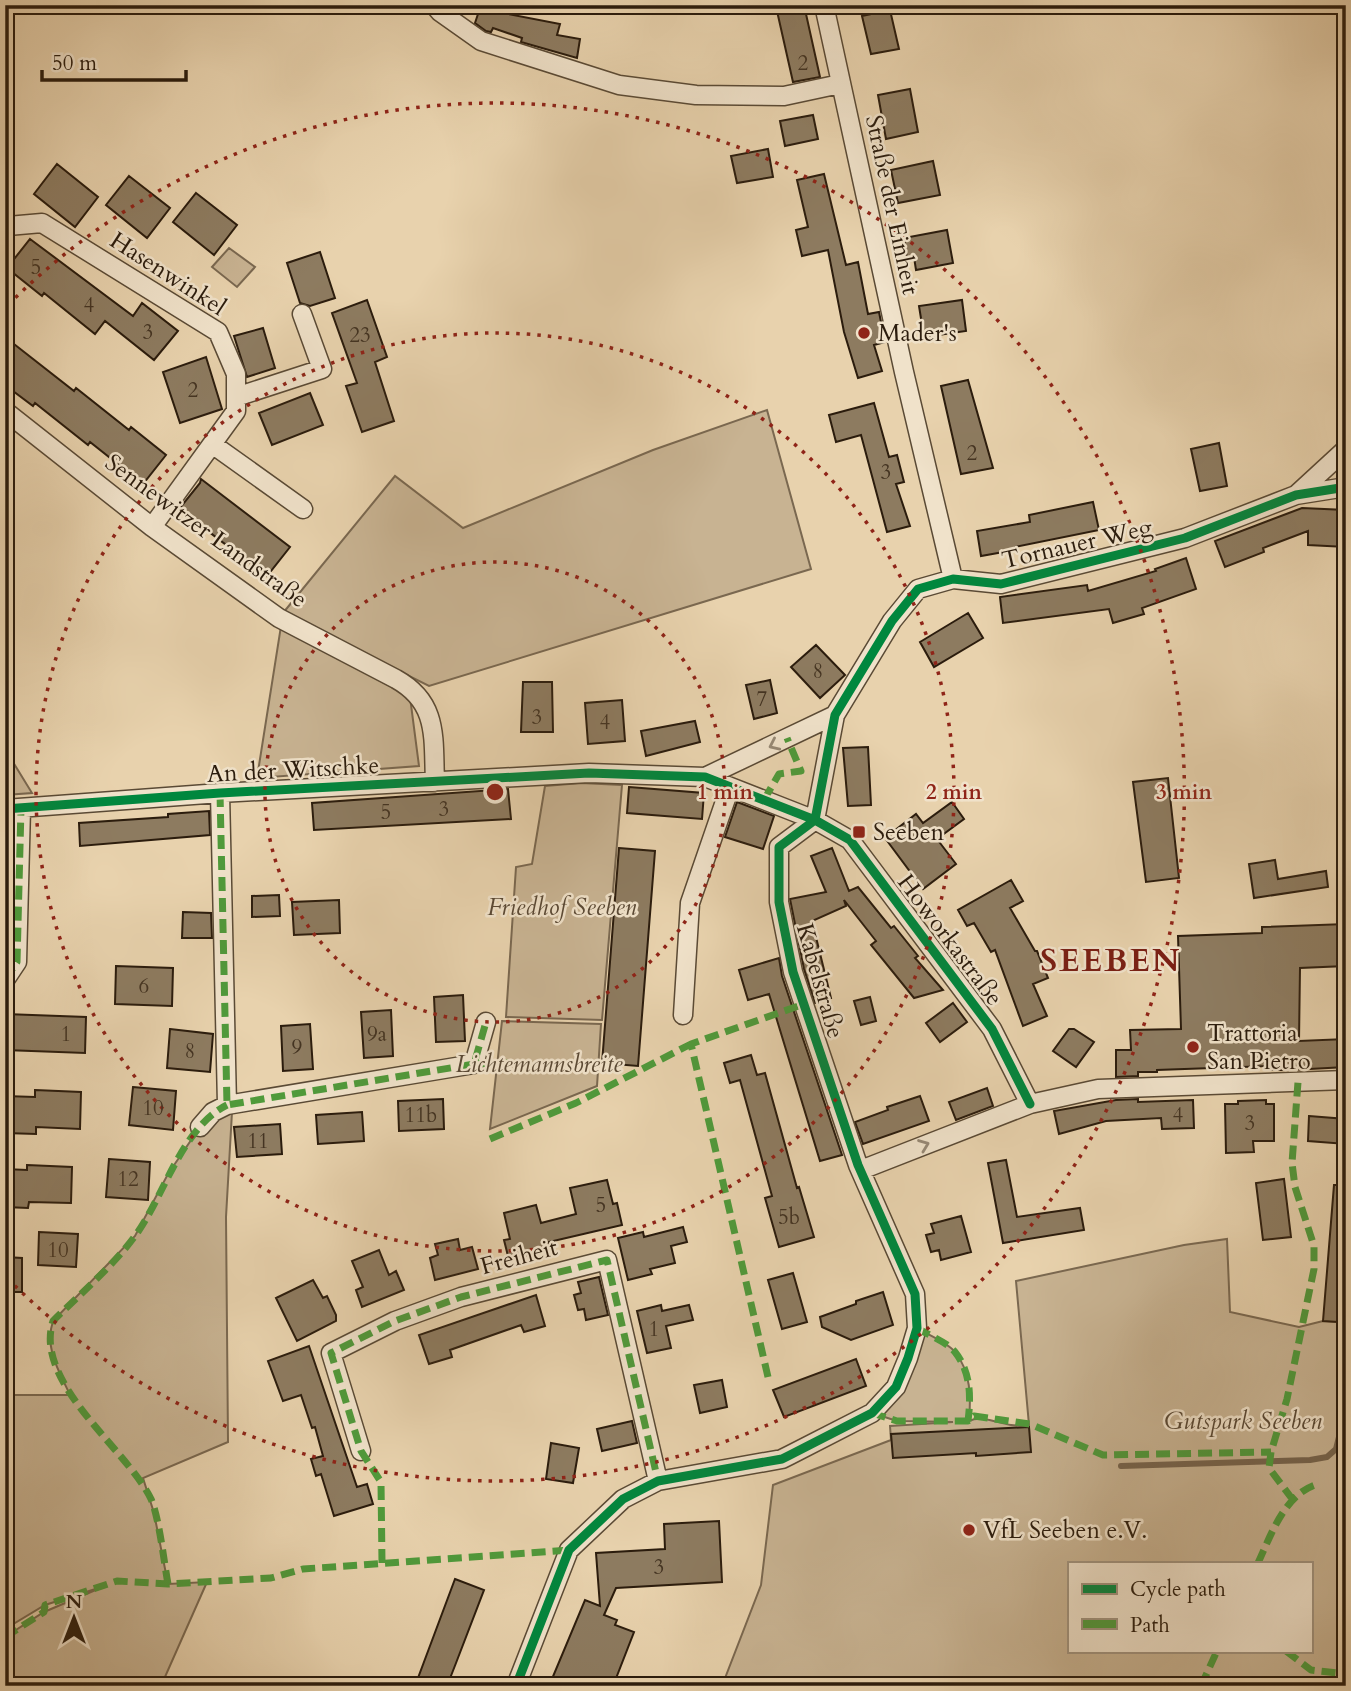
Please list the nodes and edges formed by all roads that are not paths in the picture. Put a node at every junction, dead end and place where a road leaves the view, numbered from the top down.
1 (434, 5) edge
2 (824, 5) edge
3 (840, 84) junction
4 (5, 229) edge
5 (302, 314) dead end
6 (236, 397) junction
7 (5, 411) edge
8 (212, 444) junction
9 (1346, 449) edge
10 (1346, 491) edge
11 (1296, 495) junction
12 (303, 509) dead end
13 (152, 527) junction
14 (953, 579) junction
15 (835, 715) junction
16 (705, 777) junction
17 (435, 782) junction
18 (730, 787) junction
19 (220, 793) junction
20 (13, 809) edge
21 (815, 820) junction
22 (5, 980) edge
23 (683, 1015) dead end
24 (486, 1022) dead end
25 (1346, 1080) edge
26 (1030, 1104) junction
27 (227, 1105) junction
28 (200, 1128) dead end
29 (859, 1168) junction
30 (361, 1451) dead end
31 (658, 1481) junction
32 (516, 1686) edge

1 - 3 street
2 - 3 street, Straße der Einheit
3 - 14 street, Straße der Einheit
4 - 6 street, Hasenwinkel
5 - 6 street
6 - 8 street, Hasenwinkel
7 - 13 street, Sennewitzer Landstraße
8 - 12 street
8 - 13 street, Hasenwinkel
9 - 11 street
10 - 11 street, Tornauer Weg
11 - 14 street, Tornauer Weg
13 - 17 street, Sennewitzer Landstraße
14 - 15 street, Tornauer Weg
15 -> 16 street
15 - 21 street
16 - 17 street, An der Witschke
16 - 18 street, Howorkastraße
17 - 19 street, An der Witschke
18 - 21 street, Howorkastraße
18 - 23 street
19 - 20 street, An der Witschke
19 - 27 street
20 - 22 street
21 - 26 street, Howorkastraße
21 - 29 street, Kabelstraße
24 - 27 street
25 - 26 street
29 -> 26 street
27 - 28 street
29 - 31 street
30 - 31 street, Freiheit
31 - 32 street

